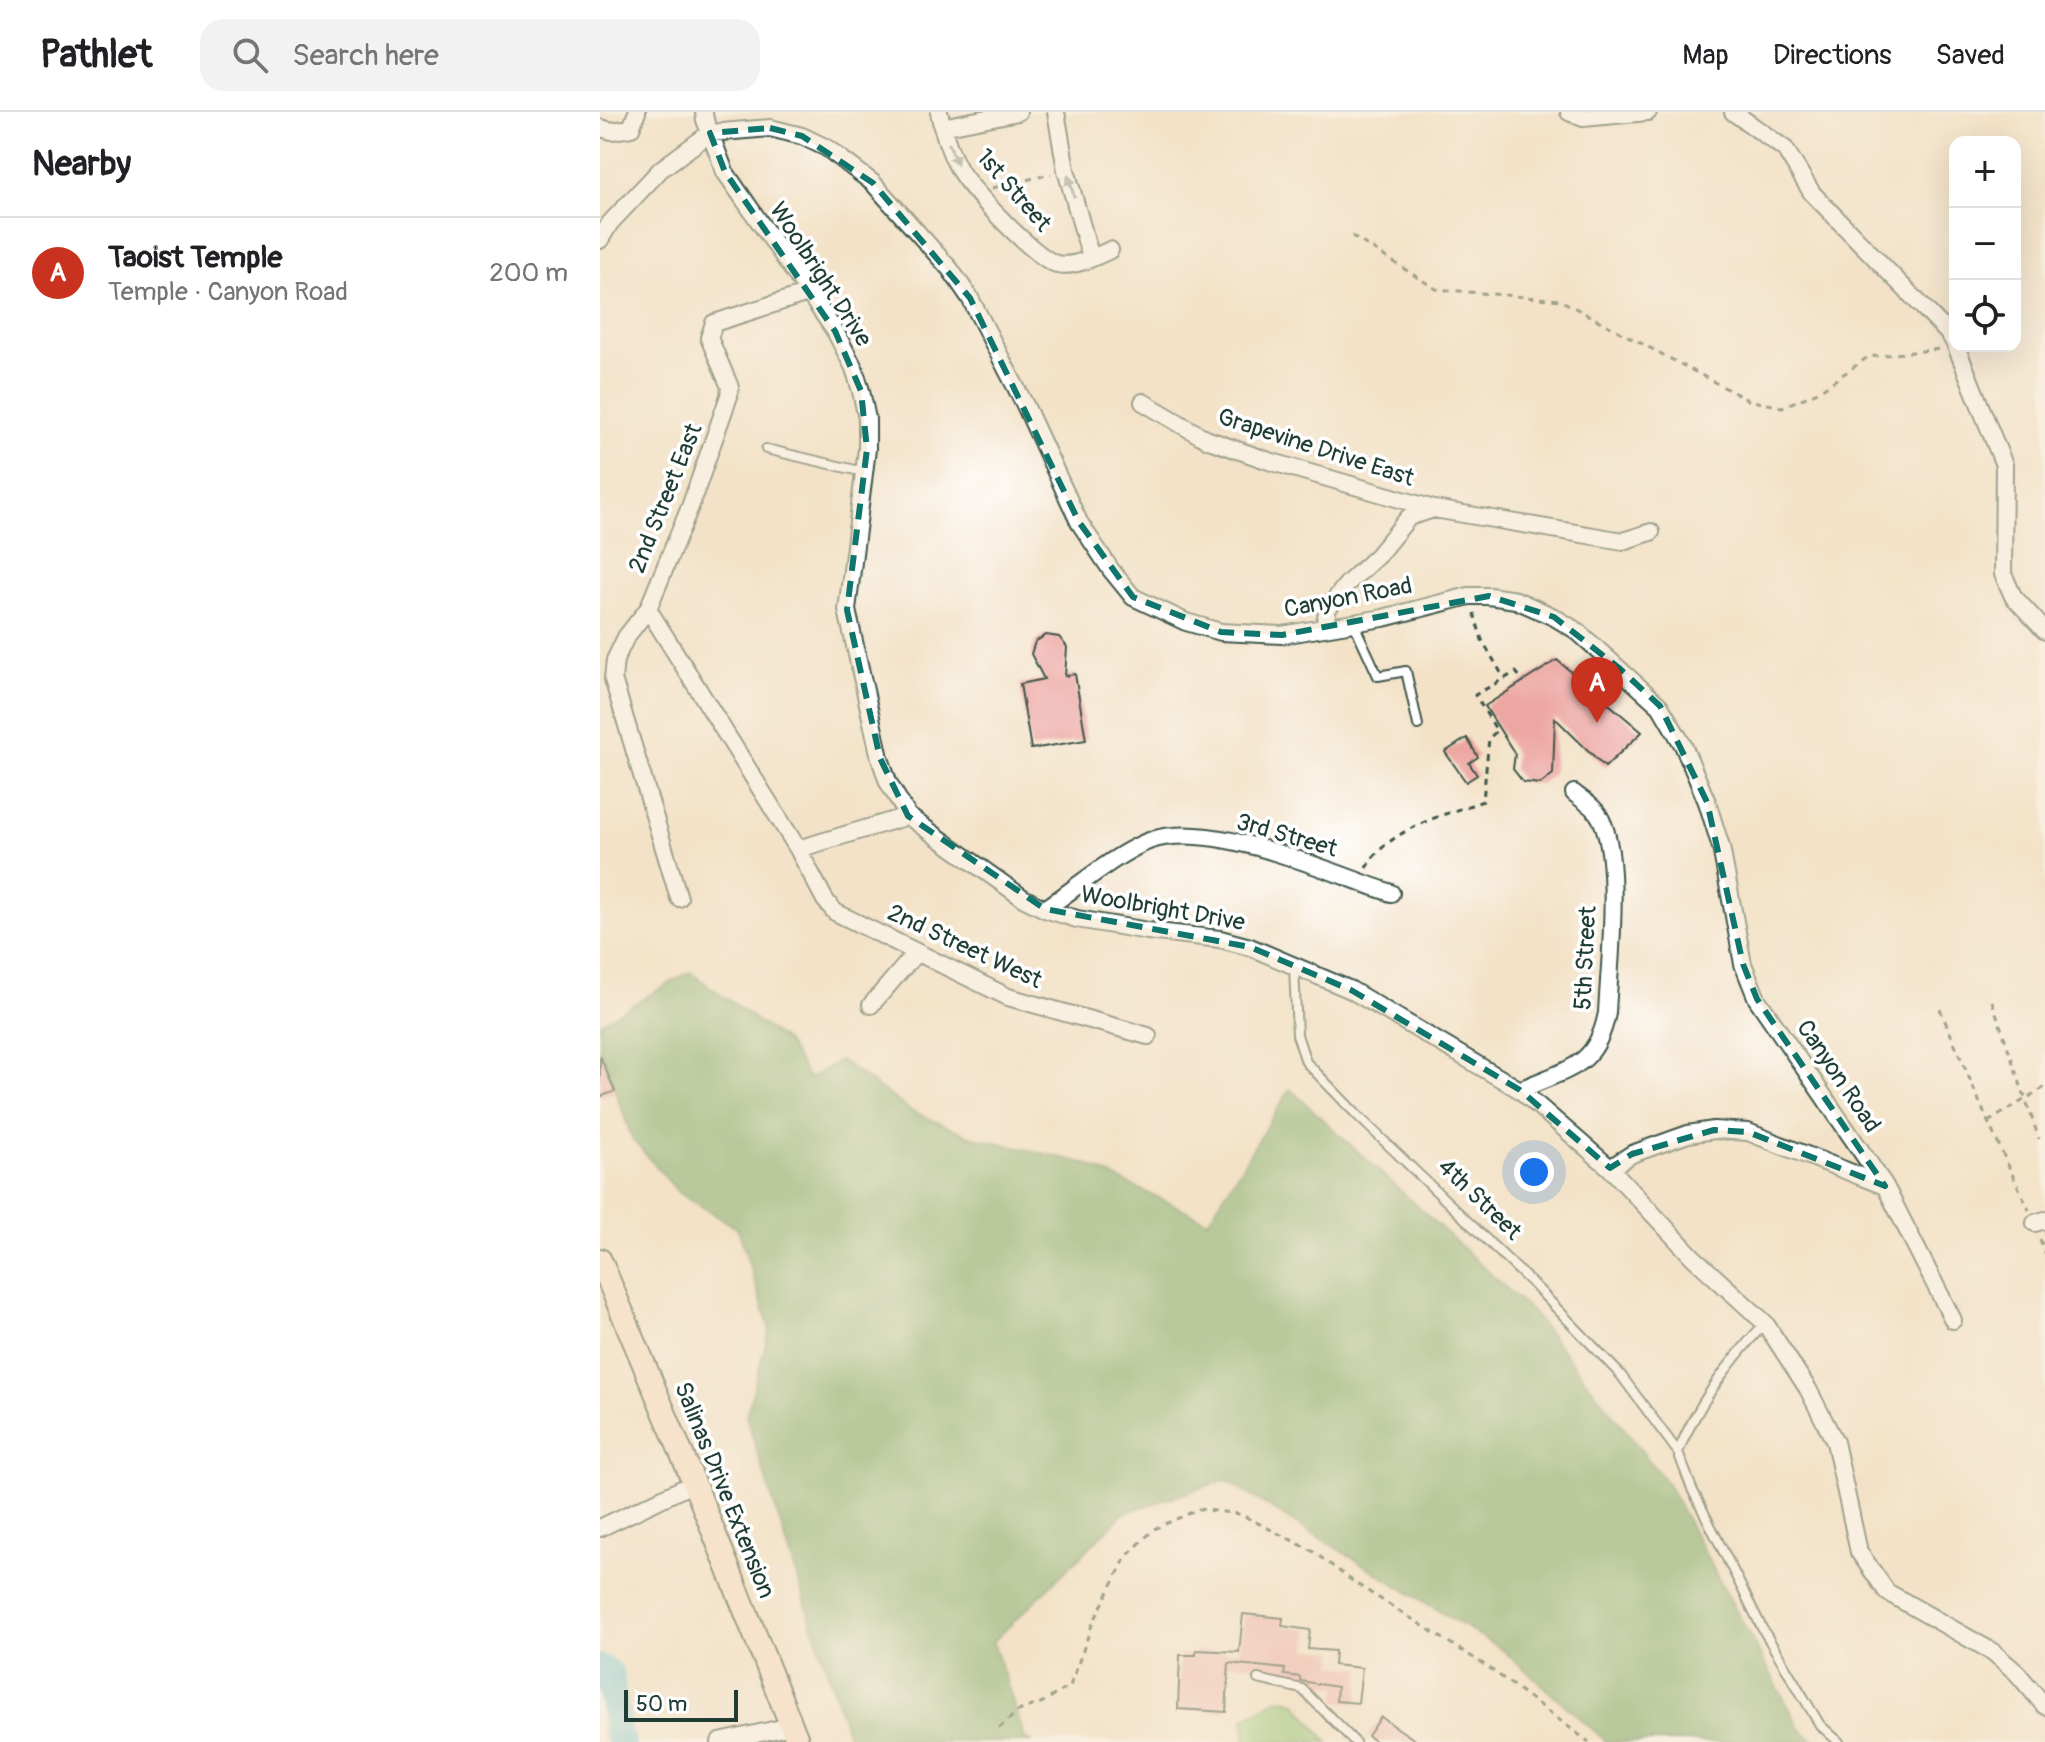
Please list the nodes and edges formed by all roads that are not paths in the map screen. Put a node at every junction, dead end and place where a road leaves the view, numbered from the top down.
1 (637, 112) edge
2 (704, 112) edge
3 (1018, 112) edge
4 (1056, 112) edge
5 (1569, 112) edge
6 (1648, 112) edge
7 (1733, 112) edge
8 (941, 120) edge
9 (606, 129) edge
10 (710, 133) junction
11 (600, 240) edge
12 (1110, 250) dead end
13 (1091, 258) junction
14 (808, 293) junction
15 (1949, 334) edge
16 (1954, 352) edge
17 (1143, 402) dead end
18 (766, 449) dead end
19 (864, 472) junction
20 (1434, 509) junction
21 (1651, 532) dead end
22 (648, 609) junction
23 (1354, 624) junction
24 (1324, 627) junction
25 (2045, 631) edge
26 (1418, 725) dead end
27 (1574, 793) dead end
28 (908, 816) junction
29 (798, 849) junction
30 (1391, 893) dead end
31 (679, 898) dead end
32 (1045, 909) junction
33 (916, 953) junction
34 (1294, 965) junction
35 (871, 1005) dead end
36 (1148, 1036) dead end
37 (1520, 1090) junction
38 (1610, 1168) junction
39 (1885, 1186) junction
40 (600, 1260) edge
41 (1953, 1320) dead end
42 (1765, 1323) junction
43 (1678, 1452) junction
44 (694, 1483) junction
45 (600, 1528) edge
46 (1258, 1679) dead end
47 (2045, 1706) edge
48 (794, 1734) edge
49 (720, 1742) edge
50 (1355, 1742) edge
51 (1839, 1742) edge

1 - 9 street
2 - 10 street, Woolbright Drive
3 - 8 street
13 -> 4 street
5 - 6 street
7 - 15 street
8 -> 13 street, 1st Street
10 - 11 street
10 - 14 street, Woolbright Drive
10 - 24 street, Canyon Road
12 - 13 street
14 - 19 street, Woolbright Drive
14 - 22 street, 2nd Street East
16 - 25 street
17 - 20 street, Grapevine Drive East
18 - 19 lane
19 - 28 street, Woolbright Drive
20 - 21 street, Grapevine Drive East
20 - 24 street
22 - 29 street, 2nd Street East
22 - 31 street
23 - 24 street, Canyon Road
23 - 26 lane
23 - 39 street, Canyon Road
27 - 37 street, 5th Street
28 - 29 street
28 - 32 street, Woolbright Drive
29 - 33 street, 2nd Street West
30 - 32 street, 3rd Street
32 - 34 street, Woolbright Drive
33 - 35 street
33 - 36 street, 2nd Street West
34 - 37 street, Woolbright Drive
34 - 43 lane, 4th Street
37 - 38 street, Woolbright Drive
38 - 39 street
38 - 42 street, Woolbright Drive
39 - 41 street, Canyon Road
40 - 44 street, Salinas Drive Extension
42 - 43 lane
42 - 47 street, Woolbright Drive
43 - 51 lane, 4th Street
44 - 45 street
44 - 48 street, Salinas Drive Extension
46 - 50 lane
48 - 49 street

